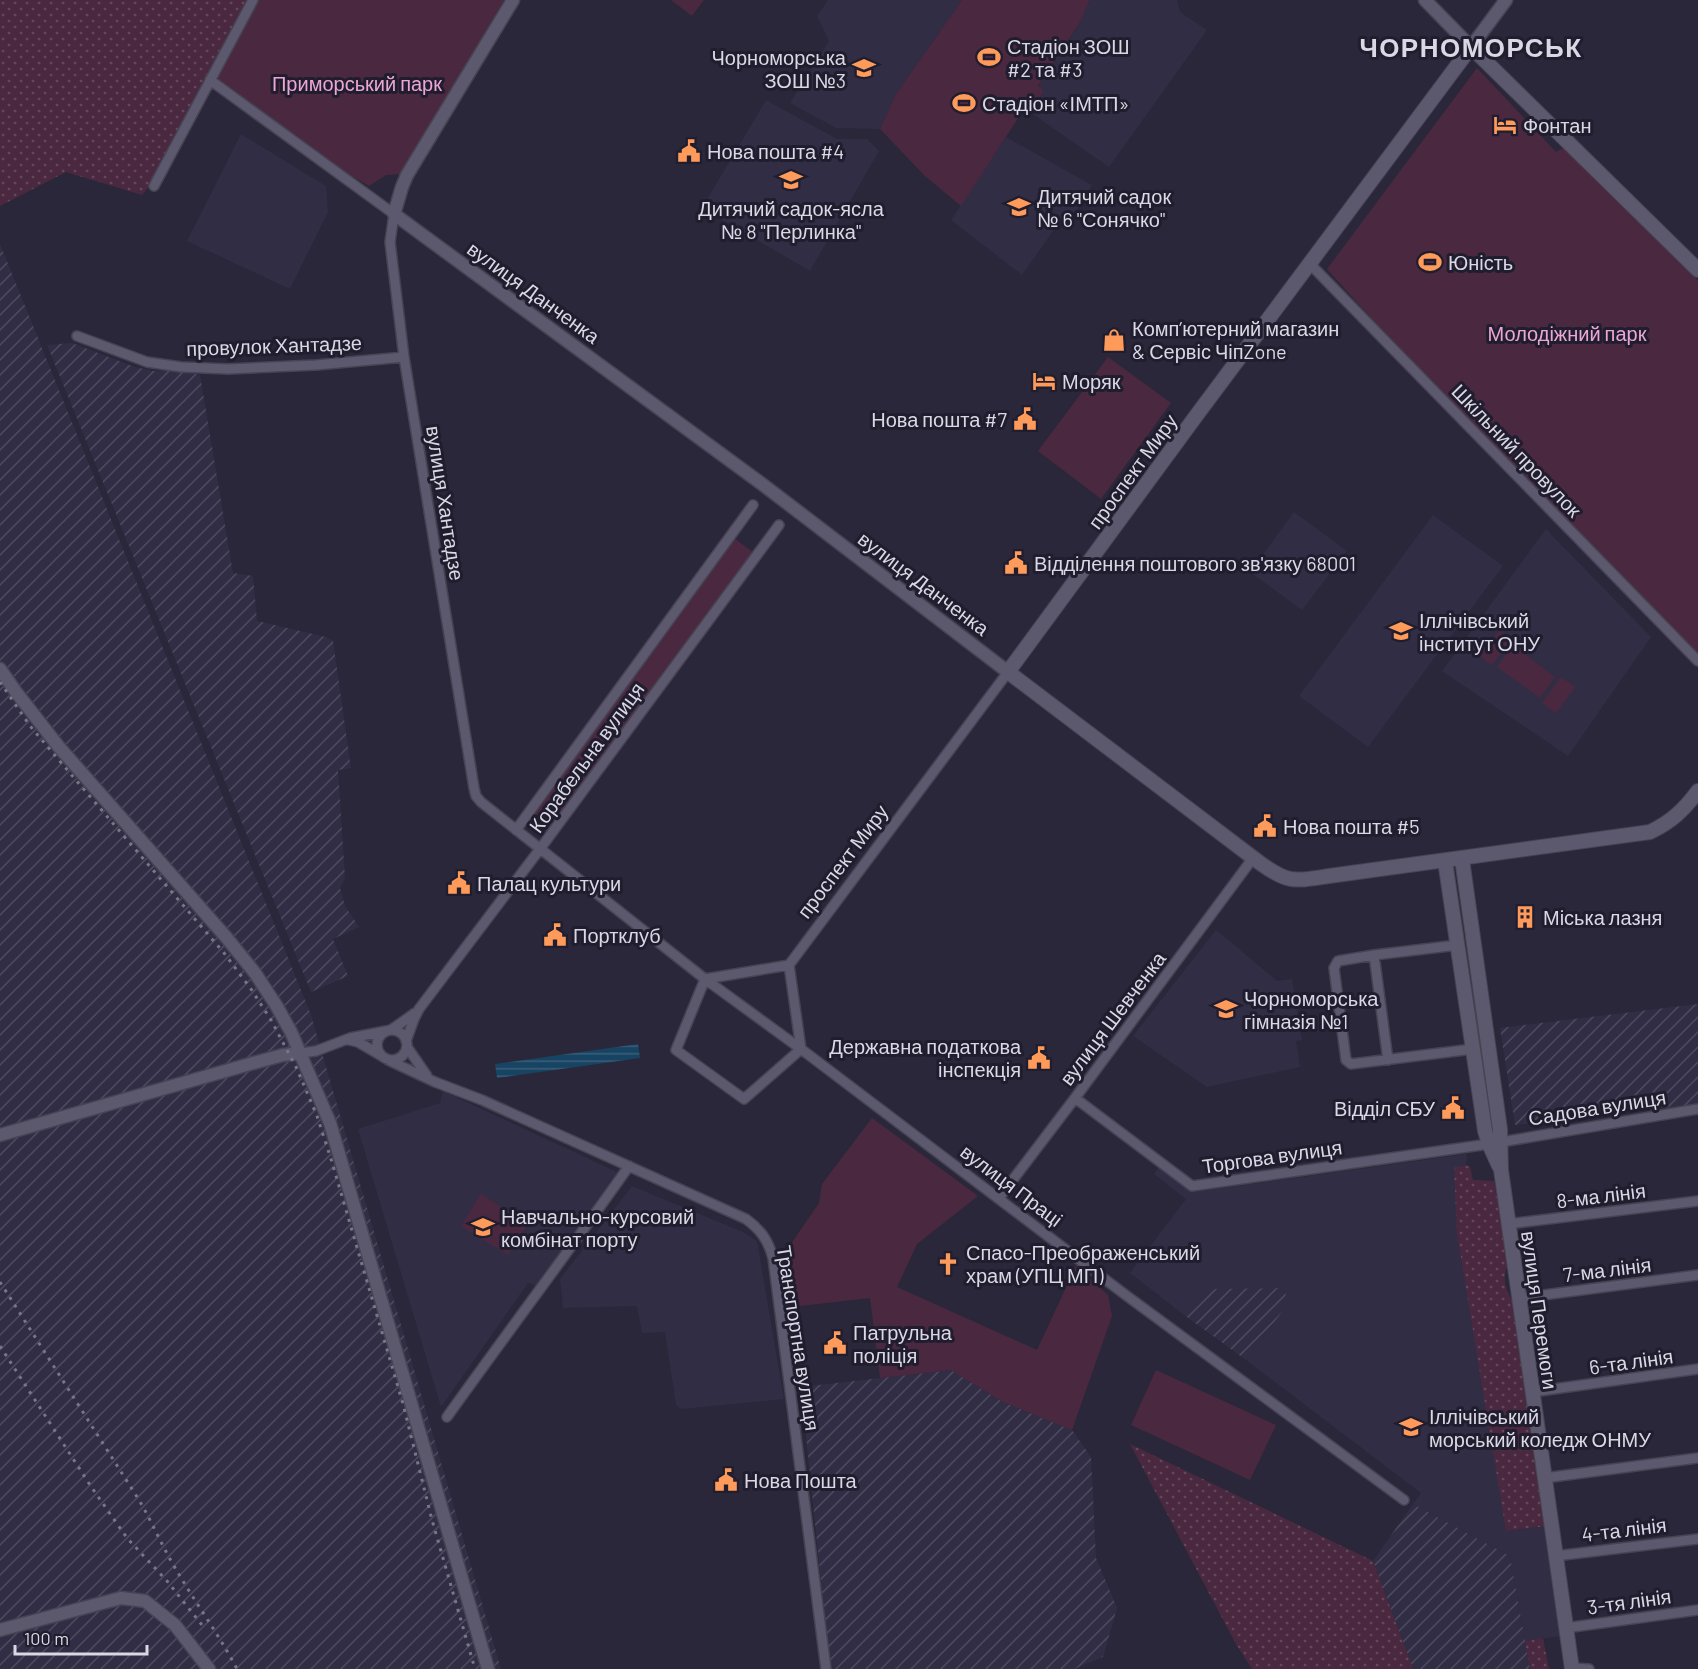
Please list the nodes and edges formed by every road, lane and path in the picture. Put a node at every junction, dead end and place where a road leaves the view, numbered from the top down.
1 (253, 0) edge
2 (513, 0) edge
3 (1425, 0) edge
4 (1506, 0) edge
5 (1470, 47) junction
6 (210, 80) junction
7 (154, 186) dead end
8 (394, 214) junction
9 (1310, 264) junction
10 (1698, 270) edge
11 (77, 336) dead end
12 (404, 357) junction
13 (753, 505) dead end
14 (779, 525) dead end
15 (1698, 661) edge
16 (0, 669) edge
17 (1008, 672) junction
18 (1698, 791) edge
19 (516, 830) junction
20 (540, 849) junction
21 (1253, 858) junction
22 (1462, 859) junction
23 (1445, 861) junction
24 (1458, 945) junction
25 (1374, 955) junction
26 (789, 965) junction
27 (705, 979) junction
28 (419, 1009) junction
29 (388, 1031) junction
30 (343, 1040) junction
31 (407, 1044) junction
32 (801, 1049) junction
33 (1473, 1049) junction
34 (301, 1053) junction
35 (386, 1058) junction
36 (1388, 1060) junction
37 (431, 1080) junction
38 (1075, 1098) junction
39 (1698, 1109) edge
40 (0, 1136) edge
41 (1495, 1142) junction
42 (629, 1166) junction
43 (999, 1198) junction
44 (1698, 1201) edge
45 (1508, 1224) junction
46 (1698, 1275) edge
47 (1520, 1298) junction
48 (1698, 1370) edge
49 (1532, 1392) junction
50 (447, 1417) dead end
51 (1698, 1458) edge
52 (1544, 1478) junction
53 (1404, 1500) dead end
54 (1698, 1539) edge
55 (1555, 1556) junction
56 (1698, 1610) edge
57 (1565, 1628) junction
58 (0, 1630) edge
59 (1572, 1668) edge
60 (209, 1669) edge
61 (488, 1669) edge
62 (826, 1669) edge
63 (1589, 1669) edge

1 - 6 street
2 - 8 street
3 - 5 street
4 - 5 street, проспект Миру
5 - 9 main road, проспект Миру
5 - 10 main road
6 - 7 street
6 - 8 street
8 - 12 street, вулиця Хантадзе
8 - 17 street, вулиця Данченка
9 - 15 street, Шкільний провулок
9 - 17 main road, проспект Миру
11 - 12 street, провулок Хантадзе
12 - 19 street, вулиця Хантадзе
13 - 19 street, Корабельна вулиця
14 - 20 street, Корабельна вулиця
16 - 34 street
17 - 21 main road, вулиця Данченка
17 - 26 street, проспект Миру
18 - 22 main road, вулиця Данченка
19 - 20 street
20 - 27 street
20 - 28 street, Корабельна вулиця
21 - 23 main road, вулиця Данченка
21 - 38 street, вулиця Шевченка
22 - 23 main road, вулиця Данченка
22 - 41 main road, вулиця Перемоги
23 - 24 main road, вулиця Перемоги
24 - 25 street
24 - 33 main road, вулиця Перемоги
25 - 36 street
25 - 36 street
26 - 27 street
26 - 32 street
27 - 32 street, вулиця Праці
27 - 32 street
28 - 29 street
28 - 31 street
29 - 30 street
29 - 31 street
29 - 35 street
30 - 34 street
30 - 35 street, Транспортна вулиця
31 - 35 street
31 - 37 street
32 - 43 street, вулиця Праці
33 - 36 street
33 - 41 main road, вулиця Перемоги
34 - 40 street
34 - 61 street
35 - 37 street, Транспортна вулиця
37 - 42 street, Транспортна вулиця
38 - 41 street, Торгова вулиця
38 - 43 street, вулиця Шевченка
39 - 41 street, Садова вулиця
41 - 45 main road, вулиця Перемоги
42 - 50 street
42 - 62 street, Транспортна вулиця
43 - 53 street, вулиця Праці
44 - 45 street, 8-ма лінія
45 - 47 main road, вулиця Перемоги
46 - 47 street, 7-ма лінія
47 - 49 main road, вулиця Перемоги
48 - 49 street, 6-та лінія
49 - 52 main road, вулиця Перемоги
51 - 52 street
52 - 55 main road, вулиця Перемоги
54 - 55 street, 4-та лінія
55 - 57 main road, вулиця Перемоги
56 - 57 street, 3-тя лінія
57 - 59 main road, вулиця Перемоги
58 - 60 street
59 - 63 street

